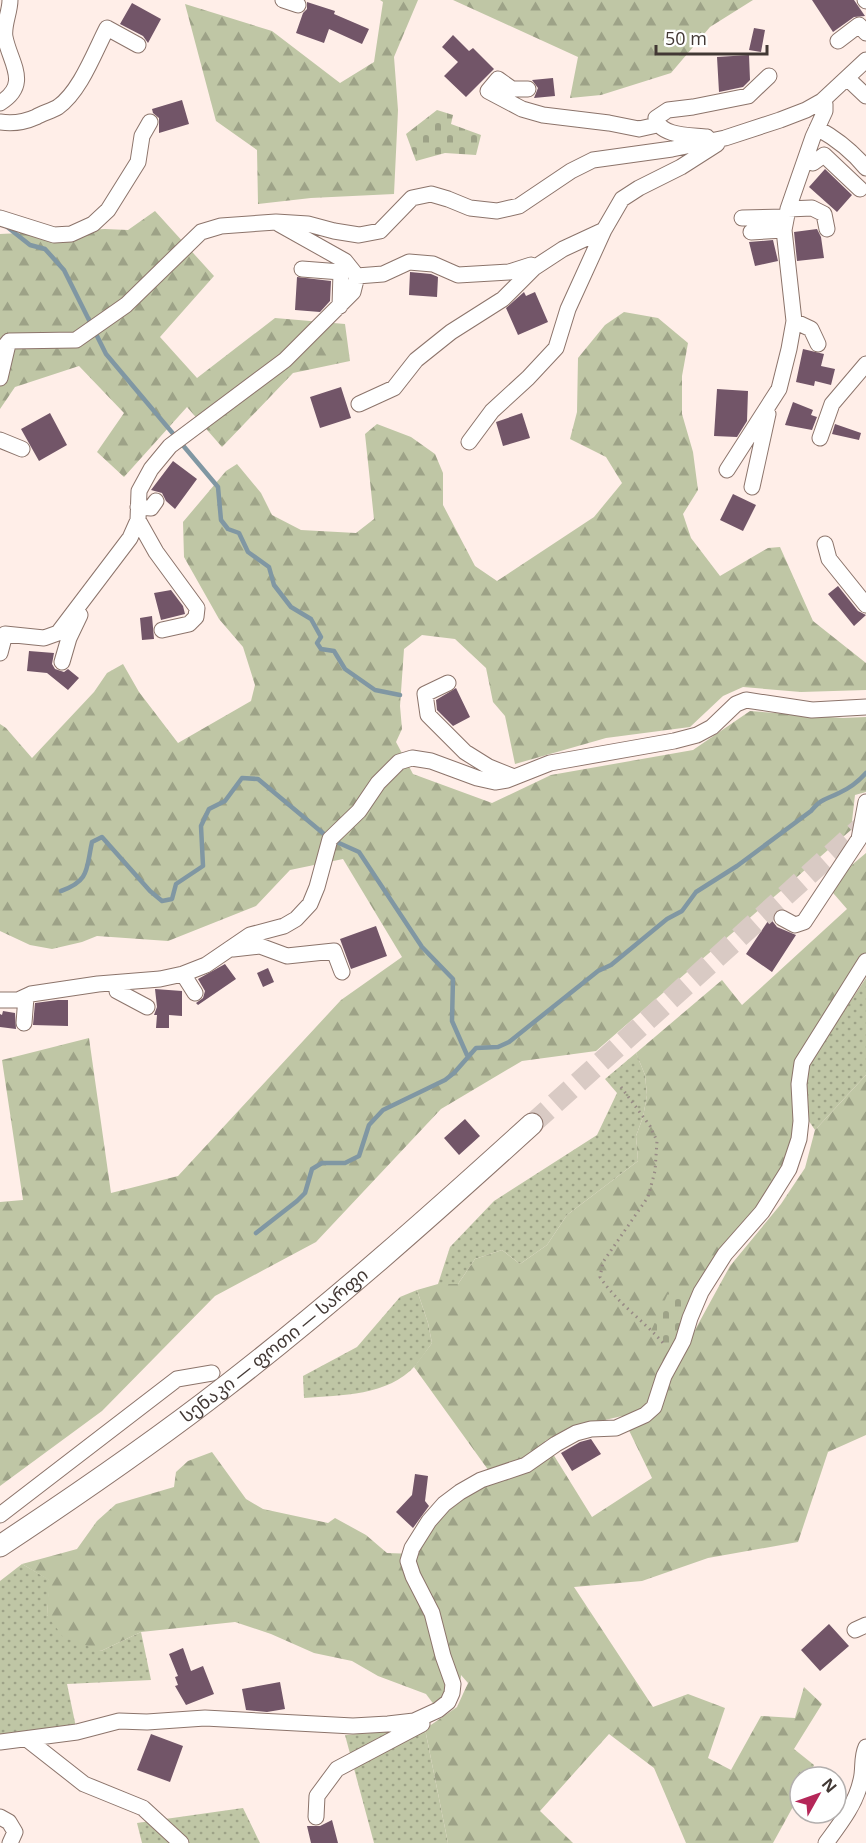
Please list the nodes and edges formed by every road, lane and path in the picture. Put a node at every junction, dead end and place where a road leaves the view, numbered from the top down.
1 (10, 0) edge
2 (283, 0) edge
3 (298, 4) dead end
4 (866, 33) edge
5 (838, 41) dead end
6 (138, 45) dead end
7 (866, 60) edge
8 (770, 76) dead end
9 (847, 78) junction
10 (528, 89) dead end
11 (866, 96) edge
12 (822, 100) junction
13 (0, 103) edge
14 (0, 122) edge
15 (150, 122) dead end
16 (657, 125) junction
17 (817, 128) junction
18 (725, 138) junction
19 (805, 161) junction
20 (866, 168) edge
21 (860, 189) dead end
22 (0, 218) edge
23 (742, 218) dead end
24 (786, 219) junction
25 (276, 222) junction
26 (827, 229) dead end
27 (604, 230) junction
28 (751, 232) dead end
29 (534, 268) junction
30 (302, 269) dead end
31 (357, 276) junction
32 (340, 306) junction
33 (794, 321) junction
34 (818, 344) dead end
35 (4, 347) edge
36 (866, 364) edge
37 (0, 378) edge
38 (358, 404) dead end
39 (770, 405) junction
40 (820, 438) dead end
41 (0, 440) edge
42 (469, 442) dead end
43 (22, 449) dead end
44 (727, 470) dead end
45 (752, 487) dead end
46 (156, 501) dead end
47 (138, 514) junction
48 (825, 544) dead end
49 (866, 605) edge
50 (78, 609) junction
51 (162, 630) dead end
52 (0, 653) edge
53 (62, 662) dead end
54 (448, 683) dead end
55 (866, 707) edge
56 (514, 777) junction
57 (866, 802) edge
58 (782, 918) dead end
59 (225, 951) junction
60 (866, 961) edge
61 (342, 972) dead end
62 (183, 974) junction
63 (117, 983) junction
64 (195, 993) dead end
65 (26, 996) junction
66 (0, 1000) edge
67 (147, 1007) dead end
68 (24, 1023) dead end
69 (621, 1087) dead end
70 (532, 1124) tunnel mouth
71 (674, 1356) junction
72 (212, 1373) dead end
73 (0, 1515) edge
74 (0, 1546) edge
75 (438, 1710) junction
76 (28, 1740) junction
77 (0, 1742) edge
78 (866, 1747) edge
79 (0, 1817) edge
80 (316, 1817) dead end
81 (10, 1843) edge
82 (181, 1843) edge
83 (826, 1843) edge

1 - 13 street
2 - 3 street
4 - 5 street
6 - 14 street
7 - 9 street
8 - 16 street
9 - 11 street
9 - 12 street
10 - 16 street
12 - 17 street
12 - 18 street
15 - 22 street
16 - 18 street
17 - 19 street
17 - 20 street
18 - 25 street
18 - 27 street
19 - 21 street
19 - 24 street
23 - 24 street
24 - 26 street
24 - 28 street
24 - 33 street
25 - 31 street
25 - 35 street
27 - 29 street
27 - 42 street
29 - 31 street
29 - 38 street
30 - 32 street
31 - 32 street
32 - 47 street
33 - 34 street
33 - 39 street
35 - 37 street
36 - 40 street
39 - 44 street
39 - 45 street
41 - 43 street
46 - 47 street
47 - 50 street
47 - 51 street
48 - 49 street
50 - 52 street
50 - 53 street
54 - 56 street
55 - 56 street
56 - 59 street
57 - 58 street
59 - 61 street
59 - 62 street
60 - 71 street
62 - 63 street
62 - 64 street
63 - 65 street
63 - 67 street
65 - 66 street
65 - 68 street
69 - 71 path
70 - 74 highway, სენაკი — ფოთი — სარფი
71 - 75 street
72 - 73 street
75 - 76 street
75 - 80 street
76 - 77 street
76 - 82 street
78 - 83 street
79 - 81 street

